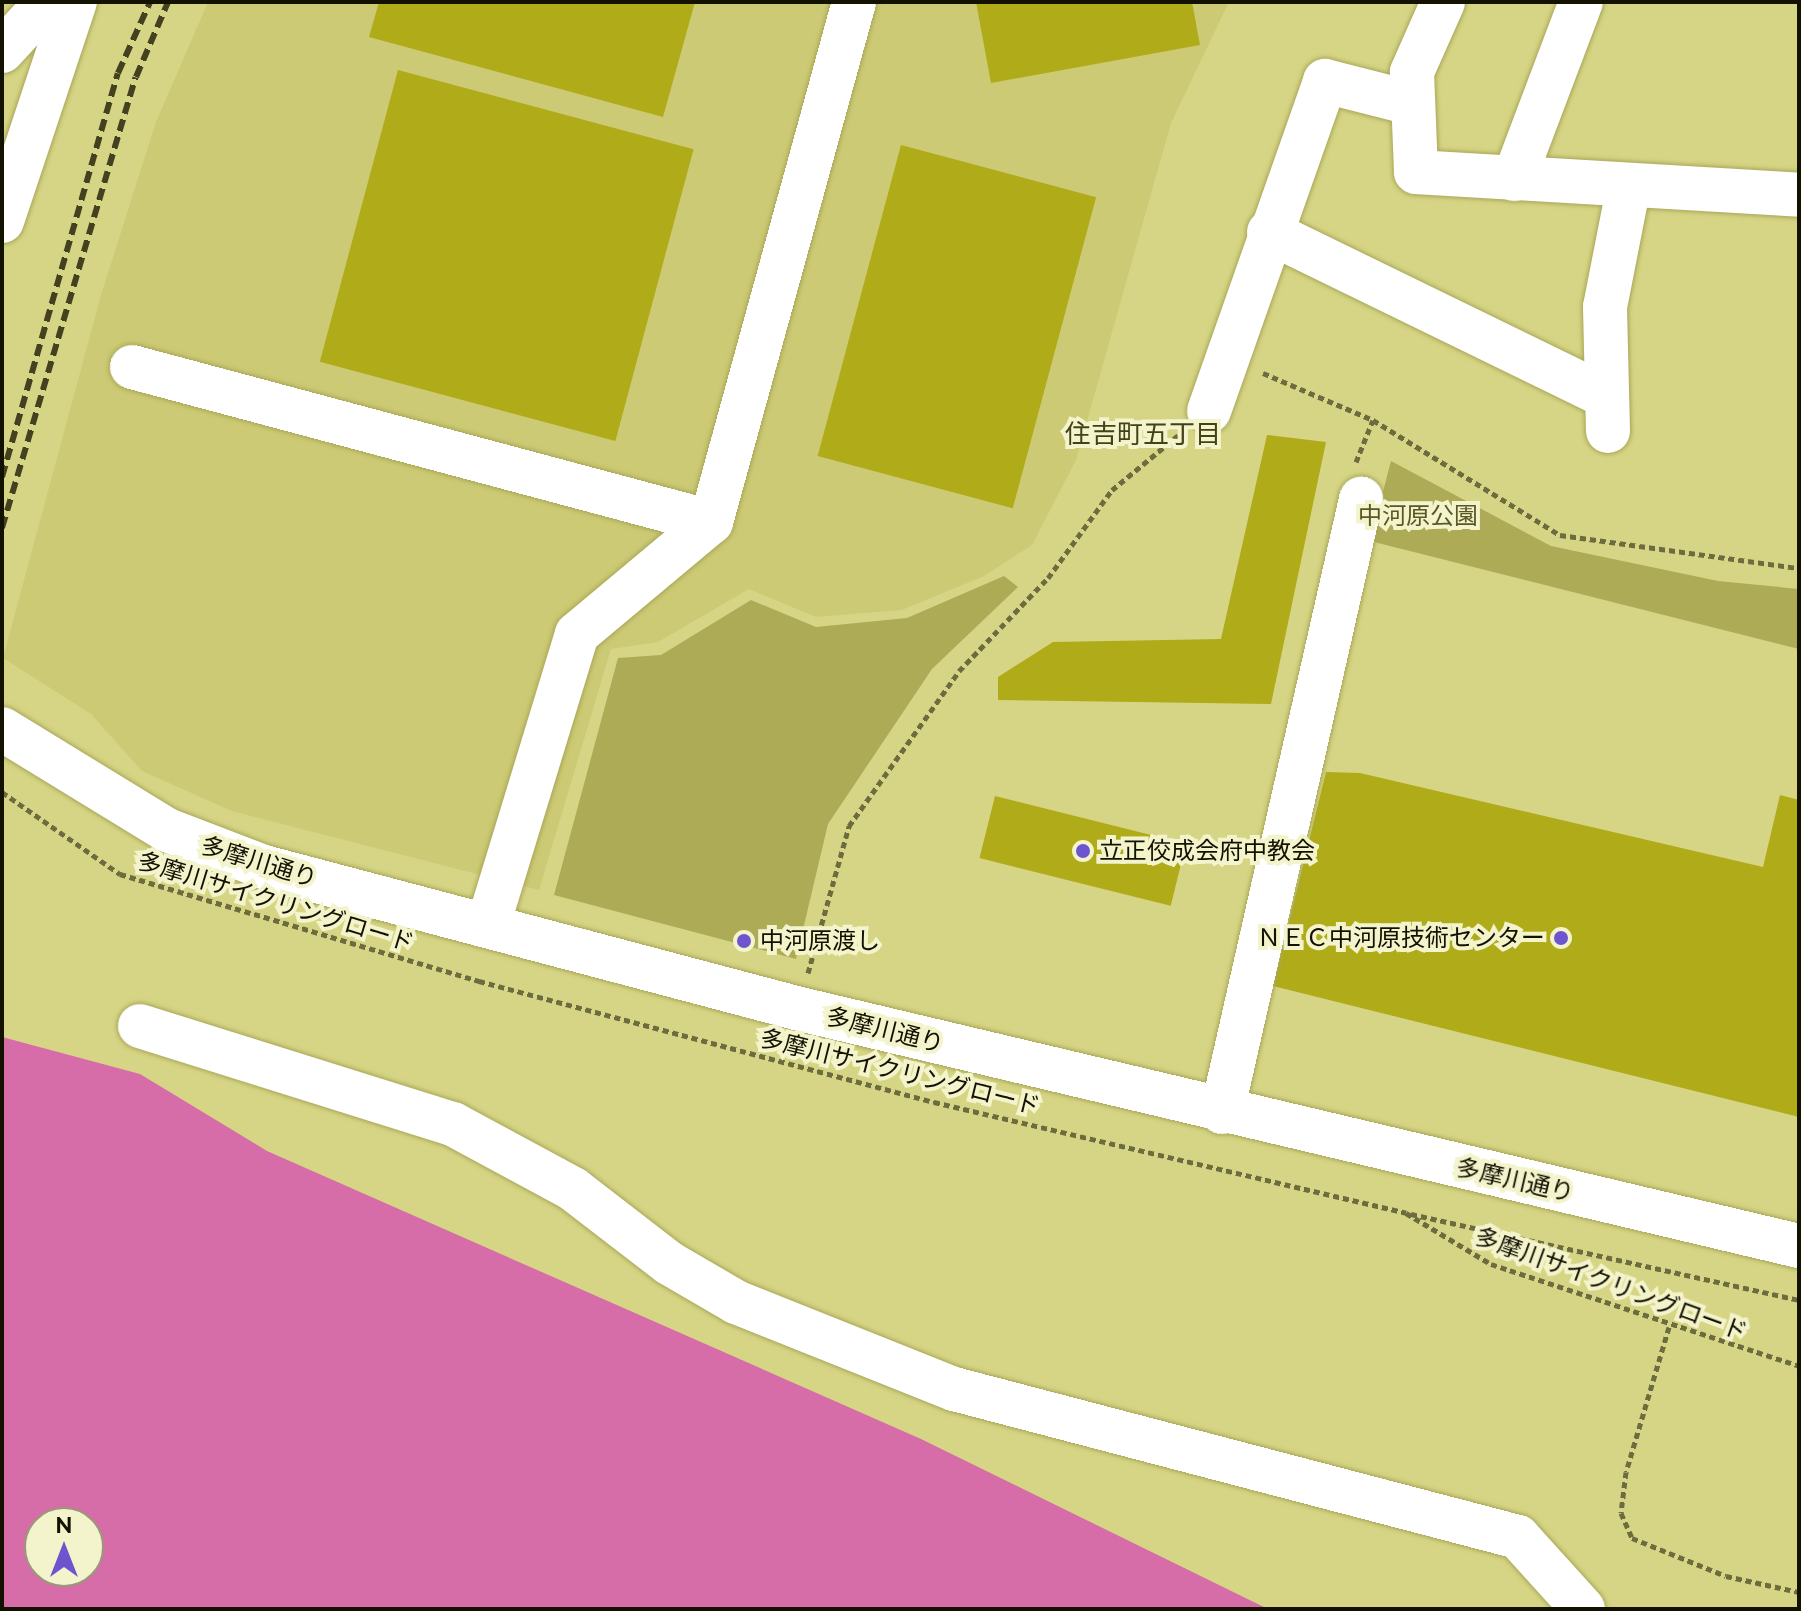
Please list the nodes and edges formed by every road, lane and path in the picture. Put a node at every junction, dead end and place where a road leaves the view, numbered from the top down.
1 (47, 2) edge
2 (75, 2) edge
3 (854, 2) edge
4 (1443, 2) edge
5 (1581, 2) edge
6 (2, 51) edge
7 (1411, 103) junction
8 (1514, 179) junction
9 (1629, 185) junction
10 (1799, 195) edge
11 (2, 221) edge
12 (1269, 232) junction
13 (132, 367) dead end
14 (1257, 376) dead end
15 (1209, 411) joint
16 (1361, 499) dead end
17 (711, 522) junction
18 (1799, 568) edge
19 (2, 729) edge
20 (2, 792) edge
21 (488, 925) junction
22 (808, 975) dead end
23 (140, 1026) dead end
24 (1222, 1112) junction
25 (1406, 1213) junction
26 (1799, 1246) edge
27 (1799, 1300) edge
28 (1669, 1327) junction
29 (1799, 1366) edge
30 (1799, 1592) edge
31 (1583, 1609) edge

1 - 6 street
2 - 11 street
3 - 17 street
4 - 7 street
5 - 8 street
7 - 8 street
7 - 12 street
8 - 9 street
9 - 10 street
9 - 12 street
12 - 15 street
13 - 17 street
14 - 18 path
15 - 22 path
16 - 24 street
17 - 21 street
19 - 21 street, 多摩川通り
20 - 25 path, 多摩川サイクリングロード
21 - 24 street, 多摩川通り
23 - 31 street
24 - 26 street, 多摩川通り
25 - 27 path
25 - 28 path, 多摩川サイクリングロード
28 - 29 path, 多摩川サイクリングロード
28 - 30 path

